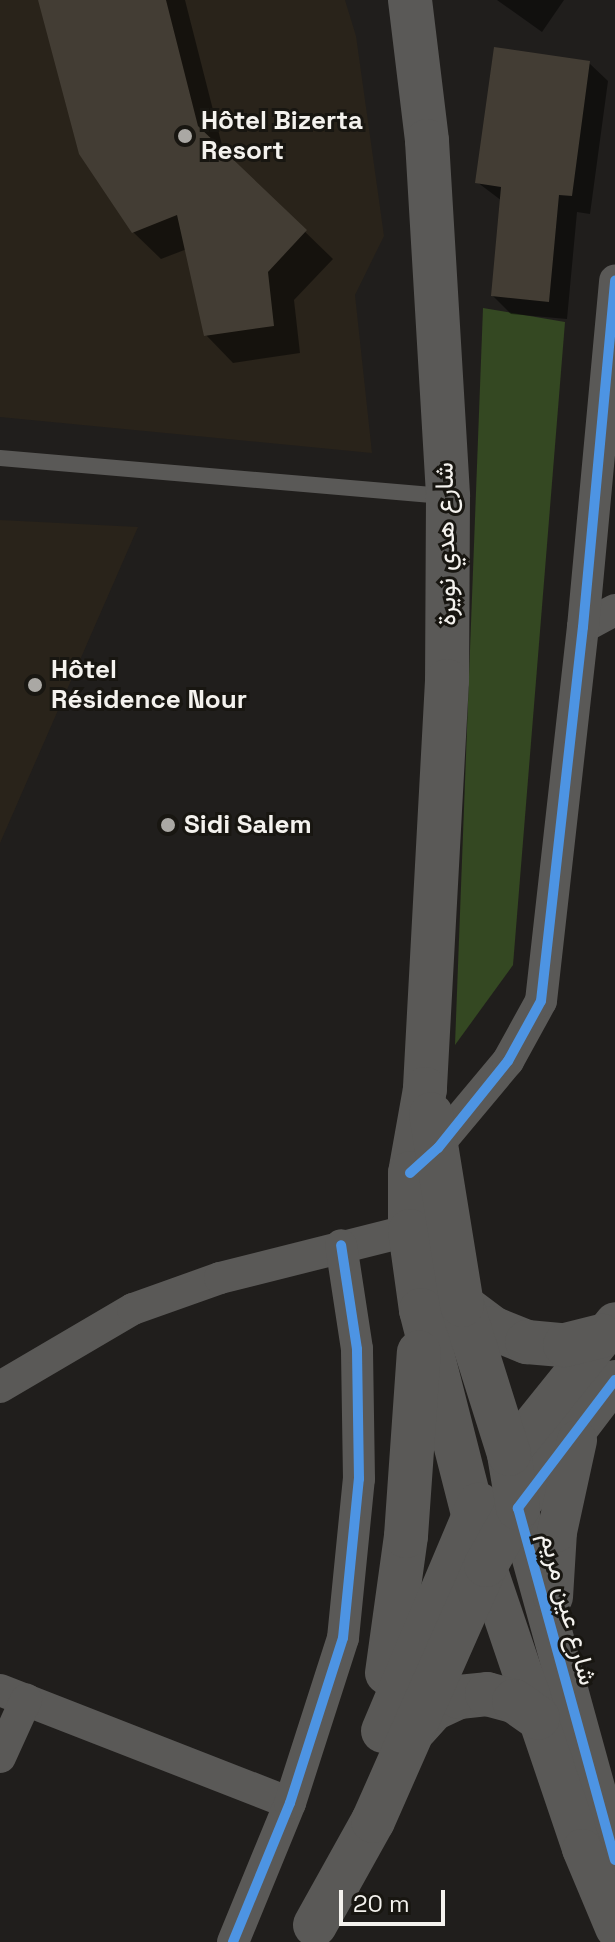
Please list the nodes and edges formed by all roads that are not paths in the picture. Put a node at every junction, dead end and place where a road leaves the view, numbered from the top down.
1 (410, 0) edge
2 (615, 280) edge
3 (0, 458) edge
4 (448, 496) junction
5 (615, 610) edge
6 (583, 627) junction
7 (425, 1089) joint
8 (424, 1161) junction
9 (429, 1226) junction
10 (341, 1245) junction
11 (441, 1307) junction
12 (608, 1329) edge
13 (615, 1380) edge
14 (0, 1387) edge
15 (582, 1422) junction
16 (509, 1454) junction
17 (518, 1508) junction
18 (474, 1512) junction
19 (486, 1565) junction
20 (555, 1645) junction
21 (13, 1695) edge
22 (538, 1718) junction
23 (414, 1730) junction
24 (0, 1757) edge
25 (372, 1760) junction
26 (290, 1803) junction
27 (615, 1860) edge
28 (615, 1928) edge
29 (311, 1933) edge
30 (233, 1942) edge

1 - 4 main road, شارع هدي نويرة
2 - 6 street
3 - 4 lane
4 - 7 main road, شارع هدي نويرة
5 - 6 street
6 - 8 street
7 - 8 main road, شارع عين مريم
8 - 9 main road, شارع عين مريم
9 - 10 street
9 - 11 main road, شارع عين مريم
10 - 14 street
10 - 26 street
11 - 12 main road
11 - 16 main road, شارع عين مريم
11 - 18 main road, شارع عين مريم
11 - 25 main road
12 - 16 street
13 - 15 street
15 - 17 street
15 - 20 street
16 - 17 main road, شارع عين مريم
16 - 18 main road
17 - 19 main road
17 - 20 street, شارع عين مريم
18 - 19 main road, شارع عين مريم
18 - 25 main road
19 - 22 street, شارع عين مريم
19 - 23 main road
20 - 27 street, شارع عين مريم
21 - 24 street
21 - 26 street
22 - 23 main road
22 - 28 street, شارع عين مريم
23 - 29 main road
25 - 29 main road
26 - 30 street

